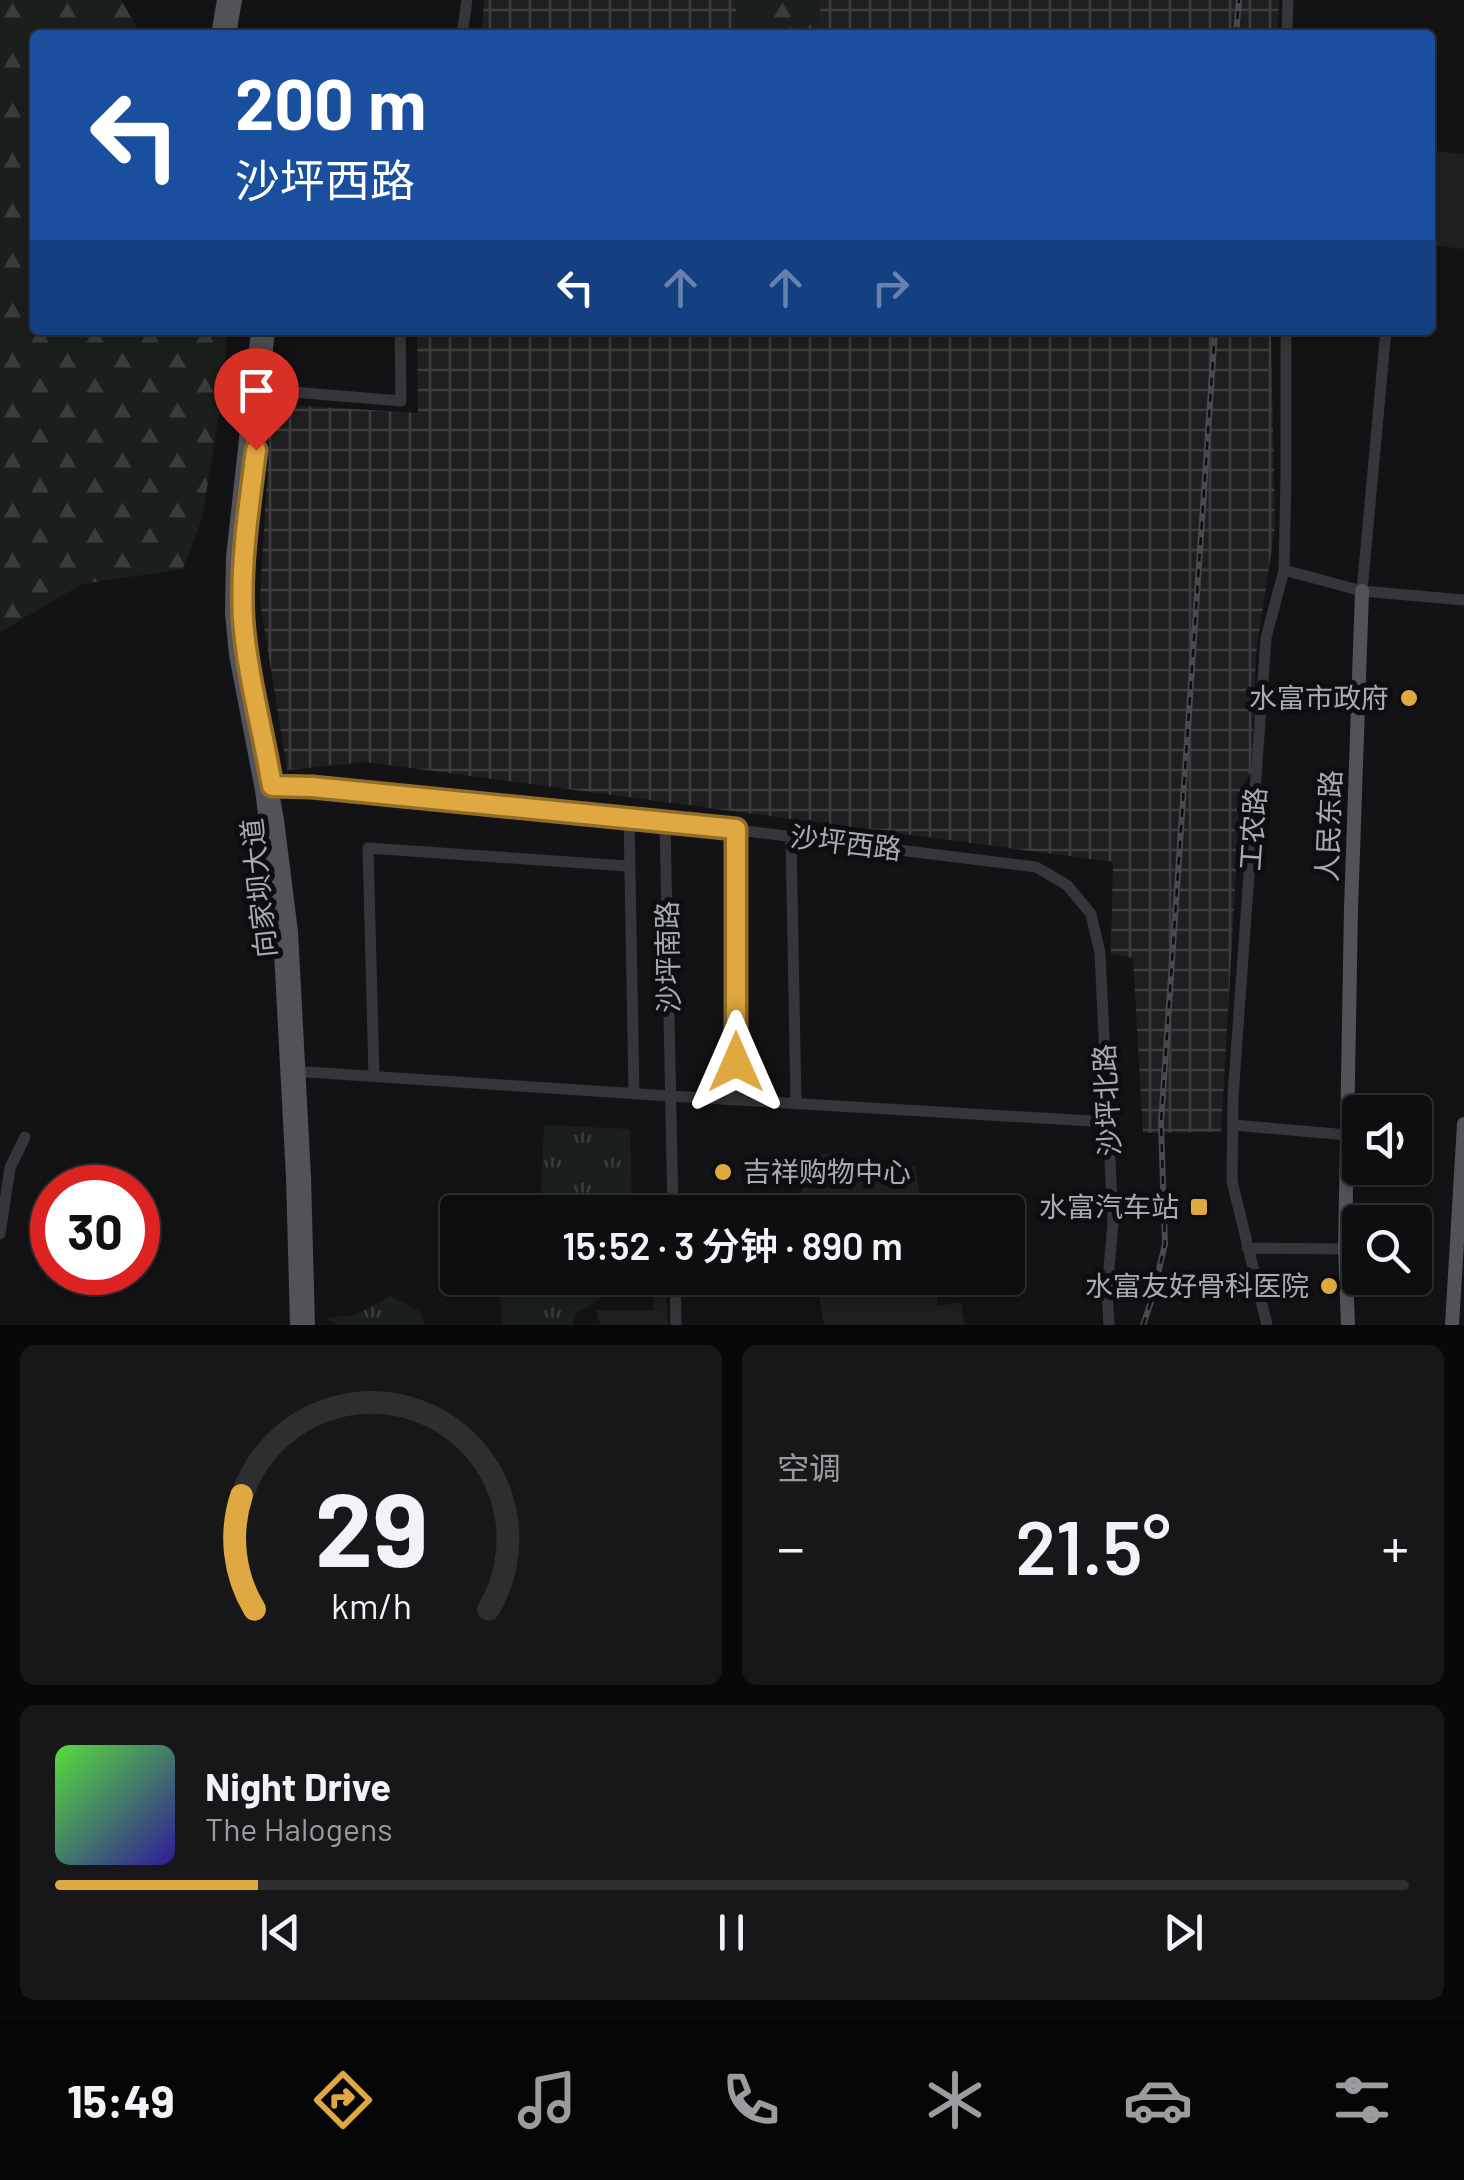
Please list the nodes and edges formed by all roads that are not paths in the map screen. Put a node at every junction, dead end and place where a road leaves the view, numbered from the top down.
1 (224, 0) edge
2 (235, 0) edge
3 (467, 0) edge
4 (1288, 0) edge
5 (219, 30) edge
6 (230, 30) edge
7 (463, 30) edge
8 (1287, 30) edge
9 (258, 335) edge
10 (267, 335) edge
11 (400, 335) edge
12 (1286, 335) edge
13 (1386, 335) edge
14 (256, 389) junction
15 (1284, 570) junction
16 (1362, 592) junction
17 (1464, 600) edge
18 (267, 786) junction
19 (629, 817) junction
20 (665, 820) junction
21 (736, 829) junction
22 (791, 836) junction
23 (627, 866) dead end
24 (1068, 885) joint
25 (293, 1071) junction
26 (374, 1076) junction
27 (634, 1094) junction
28 (1349, 1095) edge
29 (670, 1096) junction
30 (736, 1100) junction
31 (796, 1104) junction
32 (1108, 1122) junction
33 (1464, 1124) edge
34 (1233, 1125) junction
35 (1342, 1134) edge
36 (25, 1137) dead end
37 (673, 1195) edge
38 (1461, 1221) edge
39 (0, 1234) edge
40 (1248, 1248) junction
41 (1342, 1249) edge
42 (675, 1295) edge
43 (1347, 1295) edge
44 (297, 1325) edge
45 (308, 1325) edge
46 (676, 1325) edge
47 (1109, 1325) edge
48 (1267, 1325) edge
49 (1348, 1325) edge
50 (1452, 1325) edge

1 - 5 main road
2 - 6 main road
3 - 7 street
4 - 8 street
9 - 14 main road, 向家坝大道
10 - 14 main road, 向家坝大道
11 - 14 street
12 - 15 street, 工农路
13 - 16 street, 人民东路
14 - 18 main road, 向家坝大道
15 - 16 street
15 - 34 street, 工农路
16 - 17 street
16 - 28 main road, 人民东路
18 - 19 street, 沙坪西路
18 - 25 main road, 向家坝大道
19 - 20 street, 沙坪西路
19 - 27 street
20 - 21 street, 沙坪西路
20 - 29 street, 沙坪南路
21 - 22 street, 沙坪西路
21 - 30 street
22 - 24 street, 沙坪西路
22 - 31 street
23 - 26 street
24 - 32 street, 沙坪北路
25 - 26 street
25 - 44 main road, 向家坝大道
25 - 45 main road, 向家坝大道
26 - 27 street
27 - 29 street
29 - 30 street
29 - 37 street, 沙坪南路
30 - 31 street
31 - 32 street
32 - 47 street, 沙坪北路
33 - 38 main road
34 - 35 street
34 - 40 street, 工农路
36 - 39 street
38 - 50 main road
40 - 41 street
40 - 48 street, 工农路
42 - 46 street
43 - 49 main road, 人民东路

